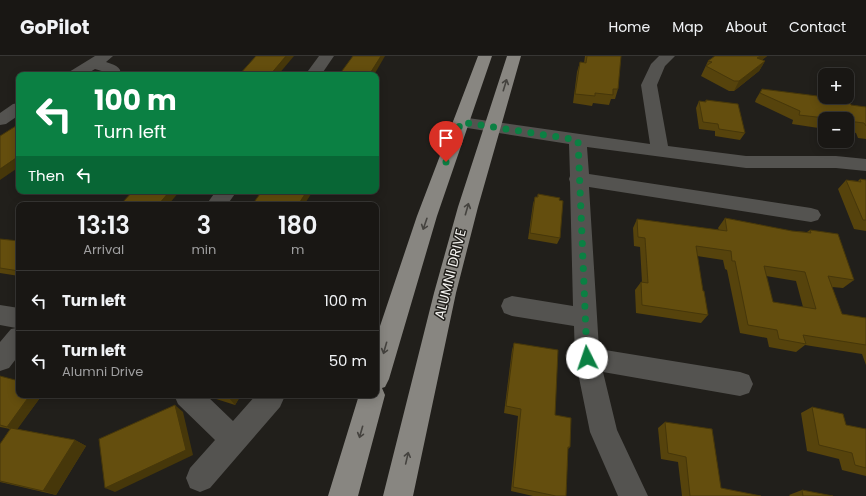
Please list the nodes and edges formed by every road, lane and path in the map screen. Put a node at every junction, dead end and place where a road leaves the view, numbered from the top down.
1 (328, 56) edge
2 (485, 56) edge
3 (514, 56) edge
4 (668, 56) edge
5 (100, 59) edge
6 (79, 72) edge
7 (113, 72) edge
8 (315, 72) edge
9 (16, 110) edge
10 (0, 120) edge
11 (461, 122) junction
12 (493, 127) junction
13 (578, 140) junction
14 (660, 150) junction
15 (866, 165) edge
16 (578, 179) junction
17 (225, 194) edge
18 (218, 202) edge
19 (811, 215) dead end
20 (512, 306) dead end
21 (0, 315) edge
22 (16, 318) edge
23 (584, 318) junction
24 (16, 341) edge
25 (587, 358) junction
26 (0, 360) edge
27 (379, 369) edge
28 (740, 384) dead end
29 (191, 398) edge
30 (271, 398) dead end
31 (371, 398) edge
32 (234, 440) junction
33 (200, 478) dead end
34 (343, 496) edge
35 (398, 496) edge
36 (633, 496) edge

1 - 8 street
2 - 11 main road
12 -> 3 main road, ALUMNI DRIVE
4 - 14 street
5 - 6 street
5 - 7 street
9 - 10 street
11 - 12 street
11 -> 27 main road
12 - 13 street
35 -> 12 main road, ALUMNI DRIVE
13 - 14 street
13 - 16 street
14 - 15 street
16 - 19 street
16 - 23 street
17 - 18 street
20 - 23 street
21 - 22 street
23 - 25 street
24 - 26 street
25 - 28 street
25 - 36 street
29 - 32 street
30 - 32 street
31 -> 34 main road
32 - 33 street

